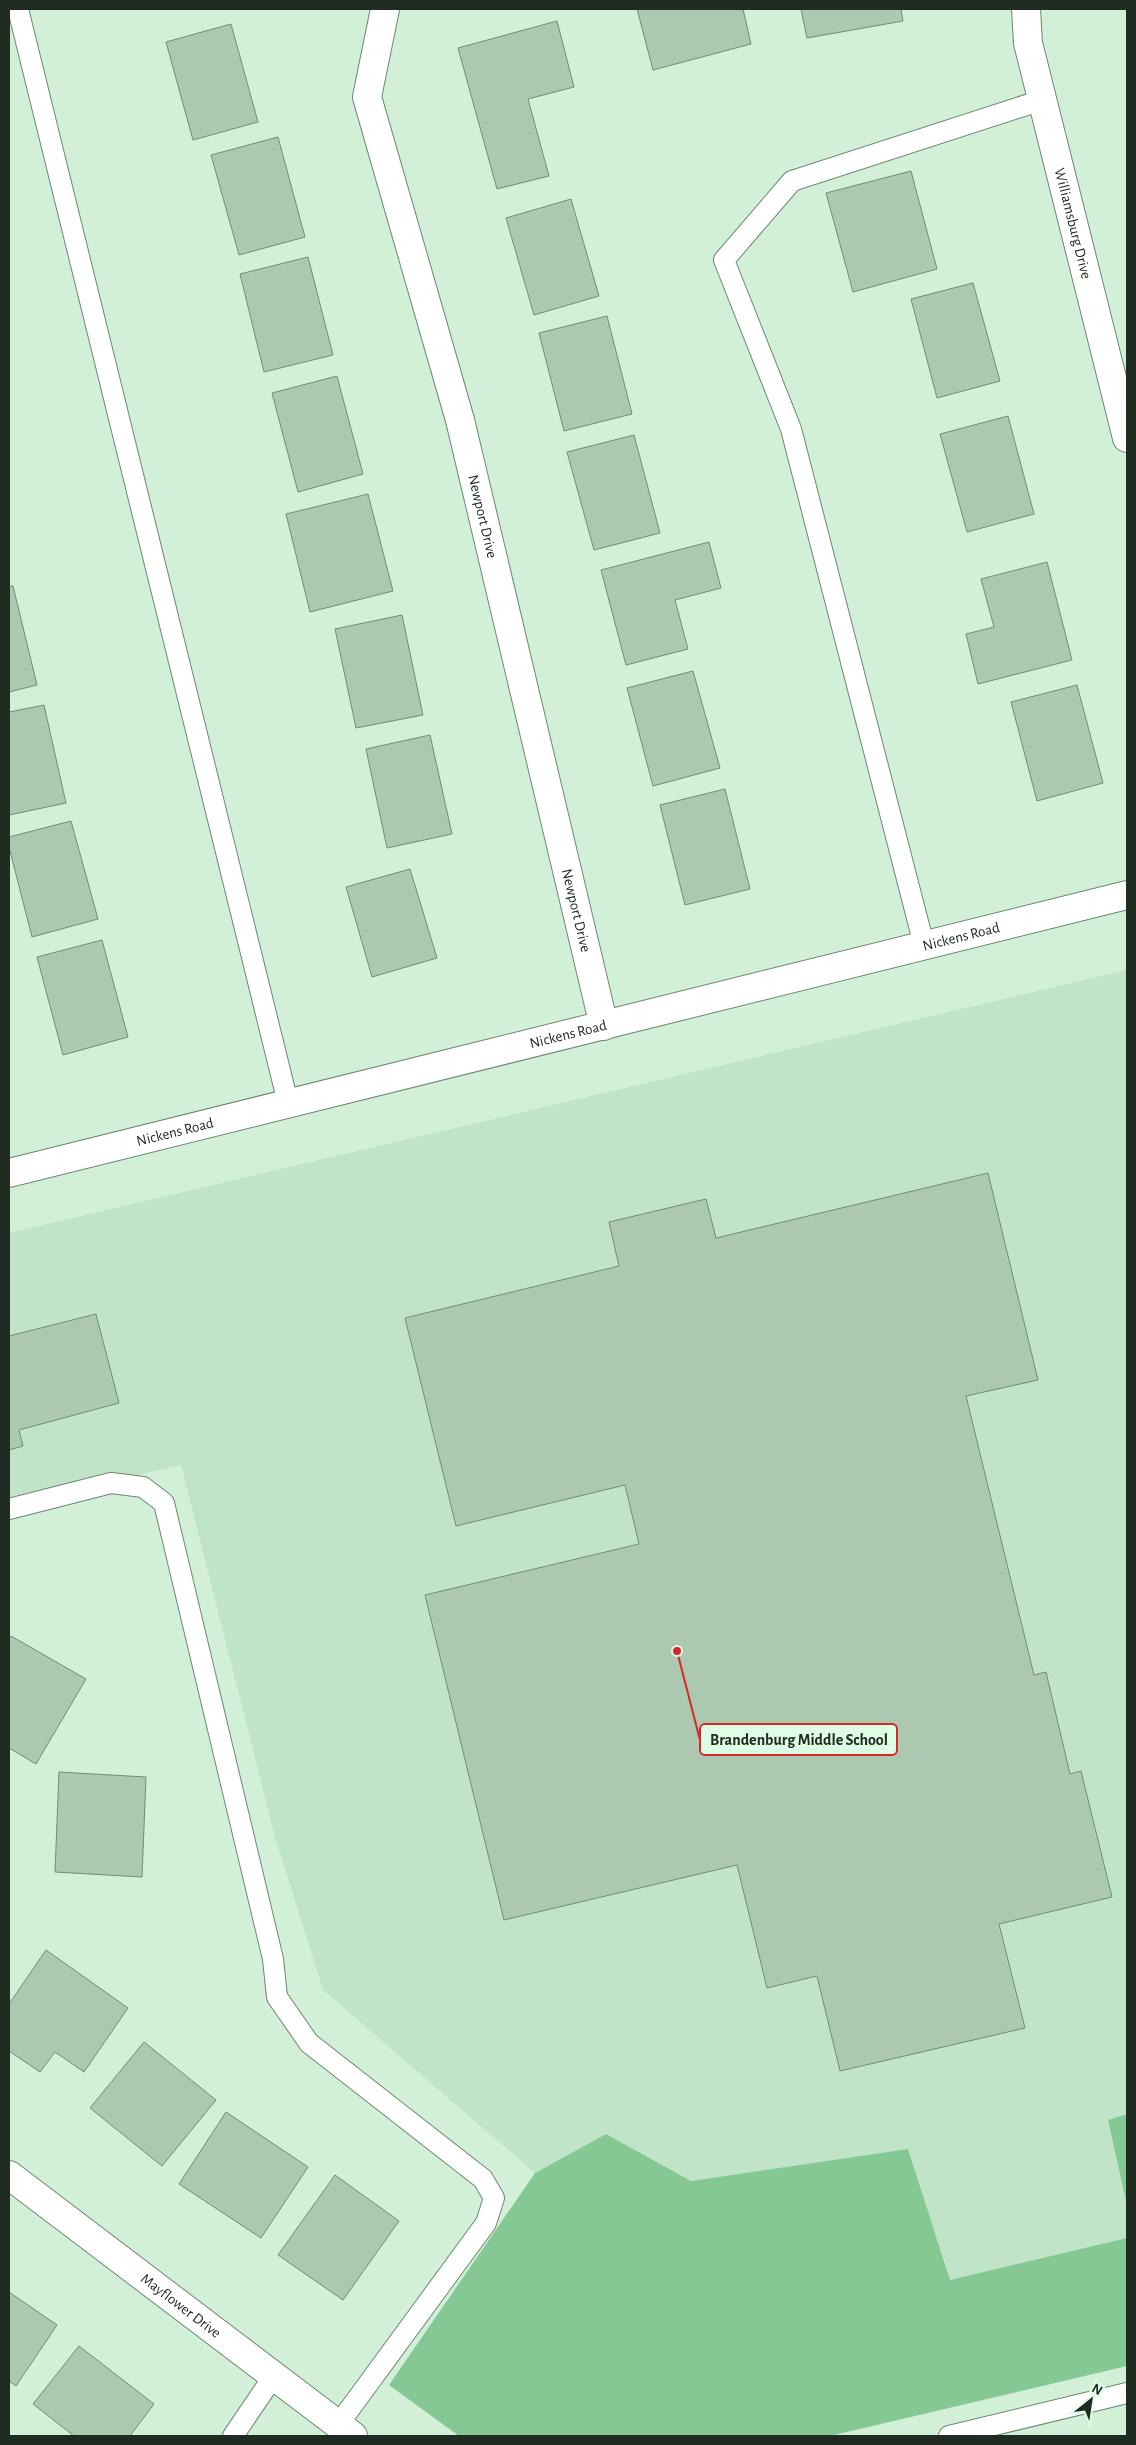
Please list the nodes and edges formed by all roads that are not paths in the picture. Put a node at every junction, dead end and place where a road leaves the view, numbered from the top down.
1 (18, 9) edge
2 (385, 9) edge
3 (1026, 9) edge
4 (1042, 100) junction
5 (1127, 438) edge
6 (1127, 895) edge
7 (924, 945) junction
8 (604, 1026) junction
9 (288, 1103) junction
10 (9, 1172) edge
11 (9, 1509) edge
12 (9, 2175) edge
13 (273, 2377) junction
14 (1127, 2393) edge
15 (345, 2431) edge
16 (232, 2436) edge
17 (949, 2436) edge

1 - 9 lane
2 - 8 street, Newport Drive
3 - 4 street, Williamsburg Drive
4 - 5 street, Williamsburg Drive
4 - 7 lane
6 - 7 street, Nickens Road
7 - 8 street, Nickens Road
8 - 9 street, Nickens Road
9 - 10 street, Nickens Road
11 - 15 lane
12 - 13 street, Mayflower Drive
13 - 15 street, Mayflower Drive
13 - 16 lane
14 - 17 lane

